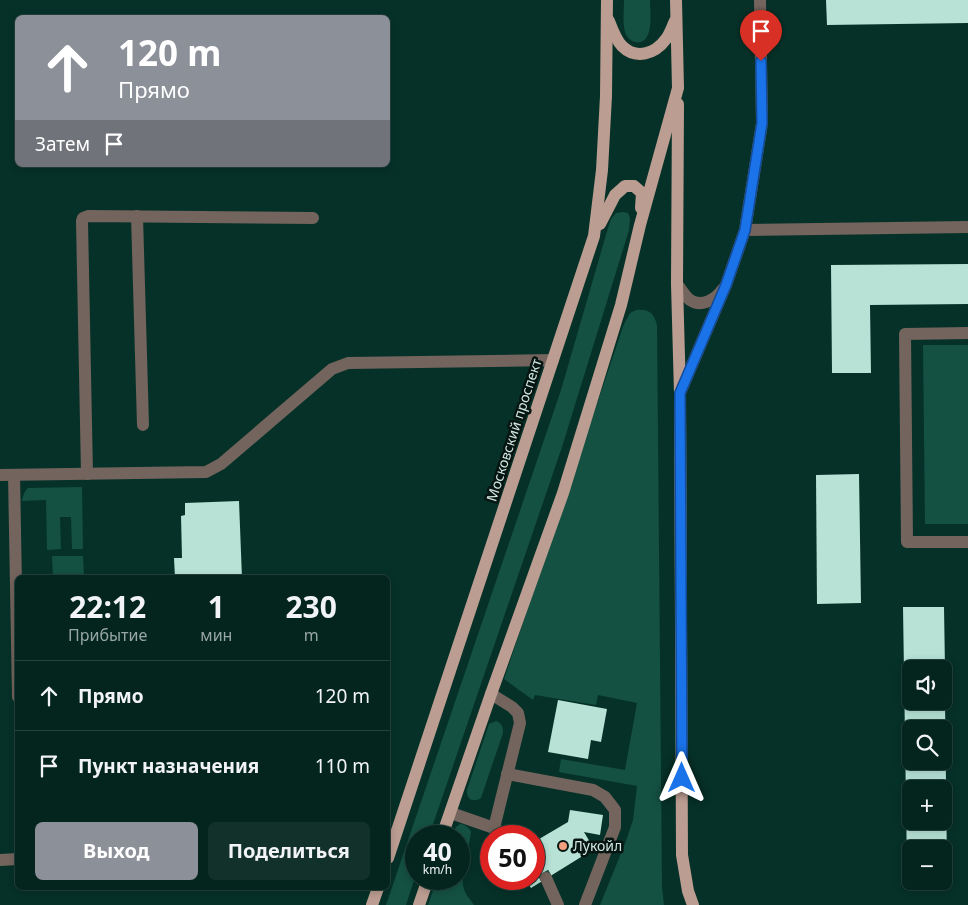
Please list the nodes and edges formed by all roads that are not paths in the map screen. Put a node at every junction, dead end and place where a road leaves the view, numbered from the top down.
1 (607, 0) edge
2 (676, 0) edge
3 (760, 0) edge
4 (607, 17) junction
5 (676, 17) junction
6 (678, 88) junction
7 (137, 216) junction
8 (313, 218) dead end
9 (640, 225) junction
10 (968, 227) edge
11 (745, 230) junction
12 (594, 236) junction
13 (677, 284) junction
14 (726, 285) junction
15 (968, 333) edge
16 (553, 360) junction
17 (680, 393) junction
18 (142, 425) dead end
19 (87, 474) junction
20 (0, 475) edge
21 (14, 475) junction
22 (968, 542) edge
23 (16, 575) edge
24 (491, 694) junction
25 (507, 774) junction
26 (450, 813) junction
27 (446, 825) edge
28 (485, 825) edge
29 (495, 825) edge
30 (390, 852) edge
31 (15, 859) edge
32 (0, 860) edge
33 (546, 878) tunnel mouth
34 (377, 890) edge
35 (424, 890) edge
36 (372, 905) edge
37 (419, 905) edge
38 (558, 905) edge
39 (585, 905) edge
40 (693, 905) edge

1 - 4 main road, Московский проспект
2 - 5 main road
3 - 11 street
4 - 5 main road
4 - 12 main road, Московский проспект
5 - 6 main road
6 - 9 main road
6 - 13 main road
7 - 8 street
7 - 18 street
7 - 19 street
9 - 12 main road
9 - 24 main road
10 - 11 street
11 - 14 street
12 - 16 main road, Московский проспект
13 - 14 street
13 - 17 main road
14 - 17 street
15 - 22 street
16 - 19 street
16 - 30 main road, Московский проспект
17 - 40 main road
19 - 21 street
20 - 21 street
21 - 23 street
24 - 25 street
24 - 26 main road
25 - 29 street
25 - 39 street
26 - 27 main road
26 - 28 street
31 - 32 street
33 - 38 street
34 - 36 main road
35 - 37 main road

